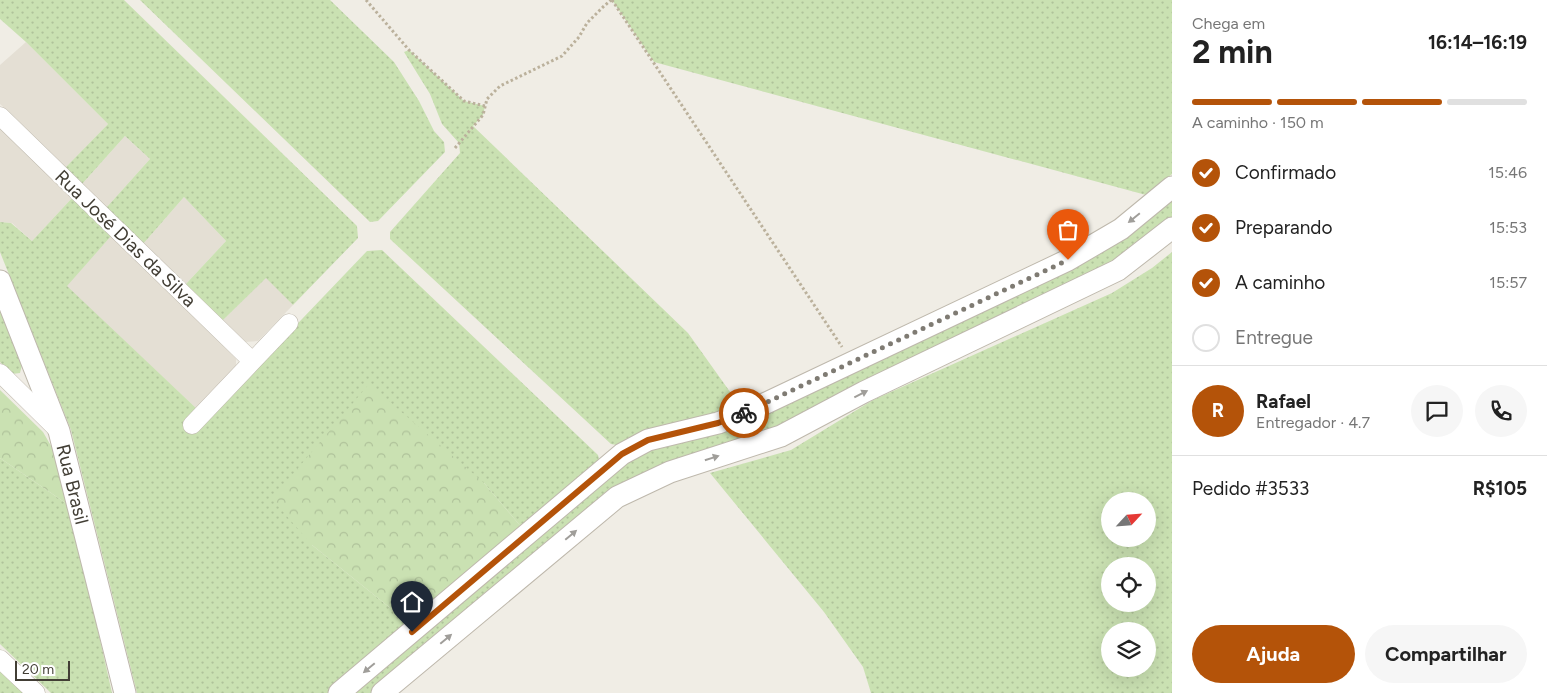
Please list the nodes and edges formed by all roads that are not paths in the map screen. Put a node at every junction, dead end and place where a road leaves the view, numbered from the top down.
1 (0, 116) edge
2 (1172, 188) edge
3 (1172, 228) edge
4 (0, 282) edge
5 (289, 323) dead end
6 (252, 361) junction
7 (0, 373) edge
8 (192, 425) dead end
9 (59, 431) junction
10 (0, 659) edge
11 (36, 693) edge
12 (125, 693) edge
13 (339, 693) edge
14 (382, 693) edge

1 - 6 street, Rua José Dias da Silva
2 -> 13 street
14 -> 3 street
4 - 9 street, Rua Brasil
5 - 6 street
6 - 8 street
7 - 9 street
9 - 12 street, Rua Brasil
10 - 11 street

